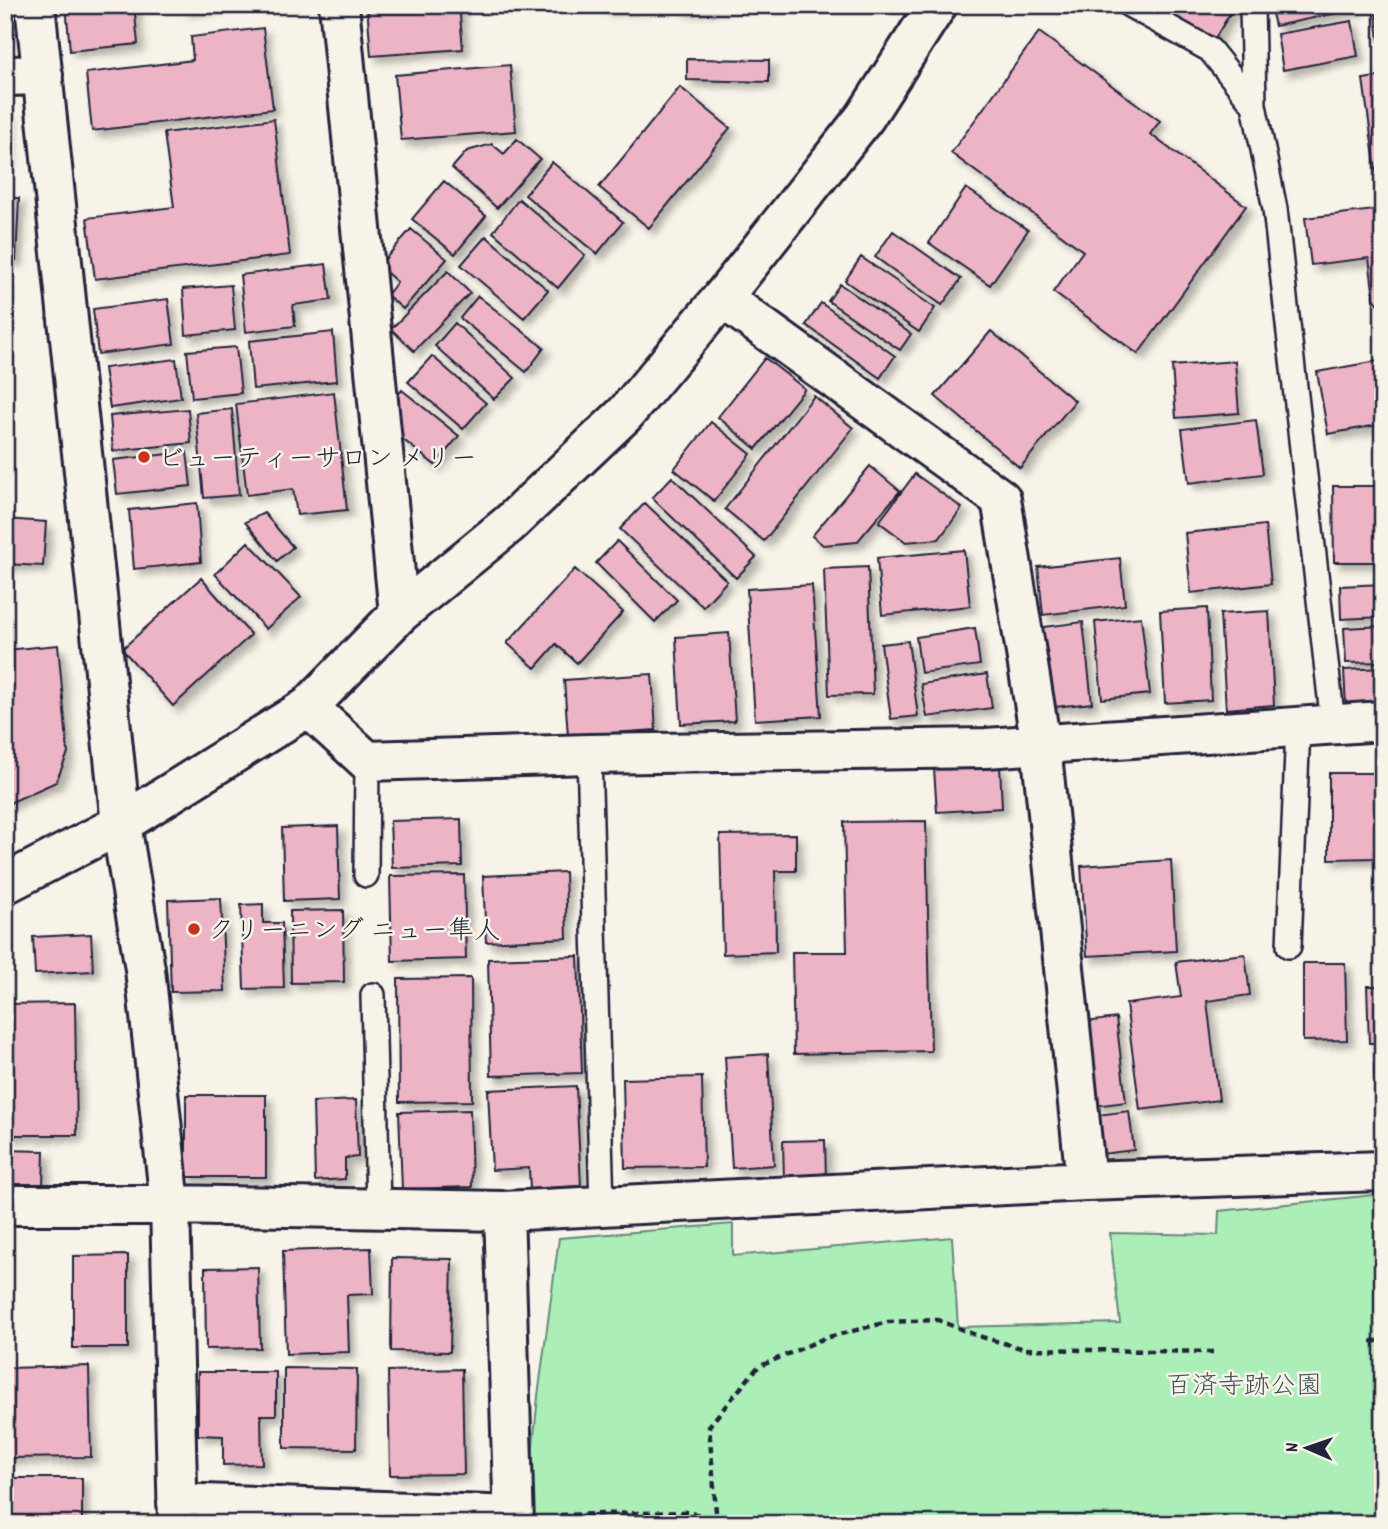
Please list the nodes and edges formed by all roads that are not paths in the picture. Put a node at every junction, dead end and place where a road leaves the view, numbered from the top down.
1 (35, 5) edge
2 (339, 5) edge
3 (937, 5) edge
4 (1129, 5) edge
5 (1252, 5) edge
6 (43, 75) junction
7 (5, 76) edge
8 (1254, 105) junction
9 (722, 299) junction
10 (399, 614) junction
11 (308, 707) junction
12 (1383, 721) edge
13 (1316, 726) junction
14 (1041, 745) junction
15 (589, 754) junction
16 (367, 761) junction
17 (121, 824) junction
18 (366, 875) dead end
19 (5, 884) edge
20 (1289, 946) dead end
21 (373, 995) dead end
22 (1383, 1171) edge
23 (1086, 1181) junction
24 (5, 1205) edge
25 (170, 1205) junction
26 (602, 1206) junction
27 (378, 1209) junction
28 (504, 1211) junction
29 (177, 1513) edge
30 (514, 1520) edge

1 - 6 street
2 - 10 street
3 - 9 street
4 - 8 lane
5 - 8 lane
6 - 7 street
6 - 17 street
8 - 13 lane
9 - 10 street
9 - 14 street
10 - 11 street
11 - 16 street
11 - 17 street
12 - 13 street
13 - 14 street
13 - 20 lane
14 - 15 street
14 - 23 street
15 - 16 street
15 - 26 lane
16 - 18 lane
17 - 19 street
17 - 25 street
21 - 27 lane
22 - 23 street
23 - 26 street
24 - 25 street
25 - 27 street
25 - 29 street
26 - 28 street
27 - 28 street
28 - 30 street
29 - 30 street

